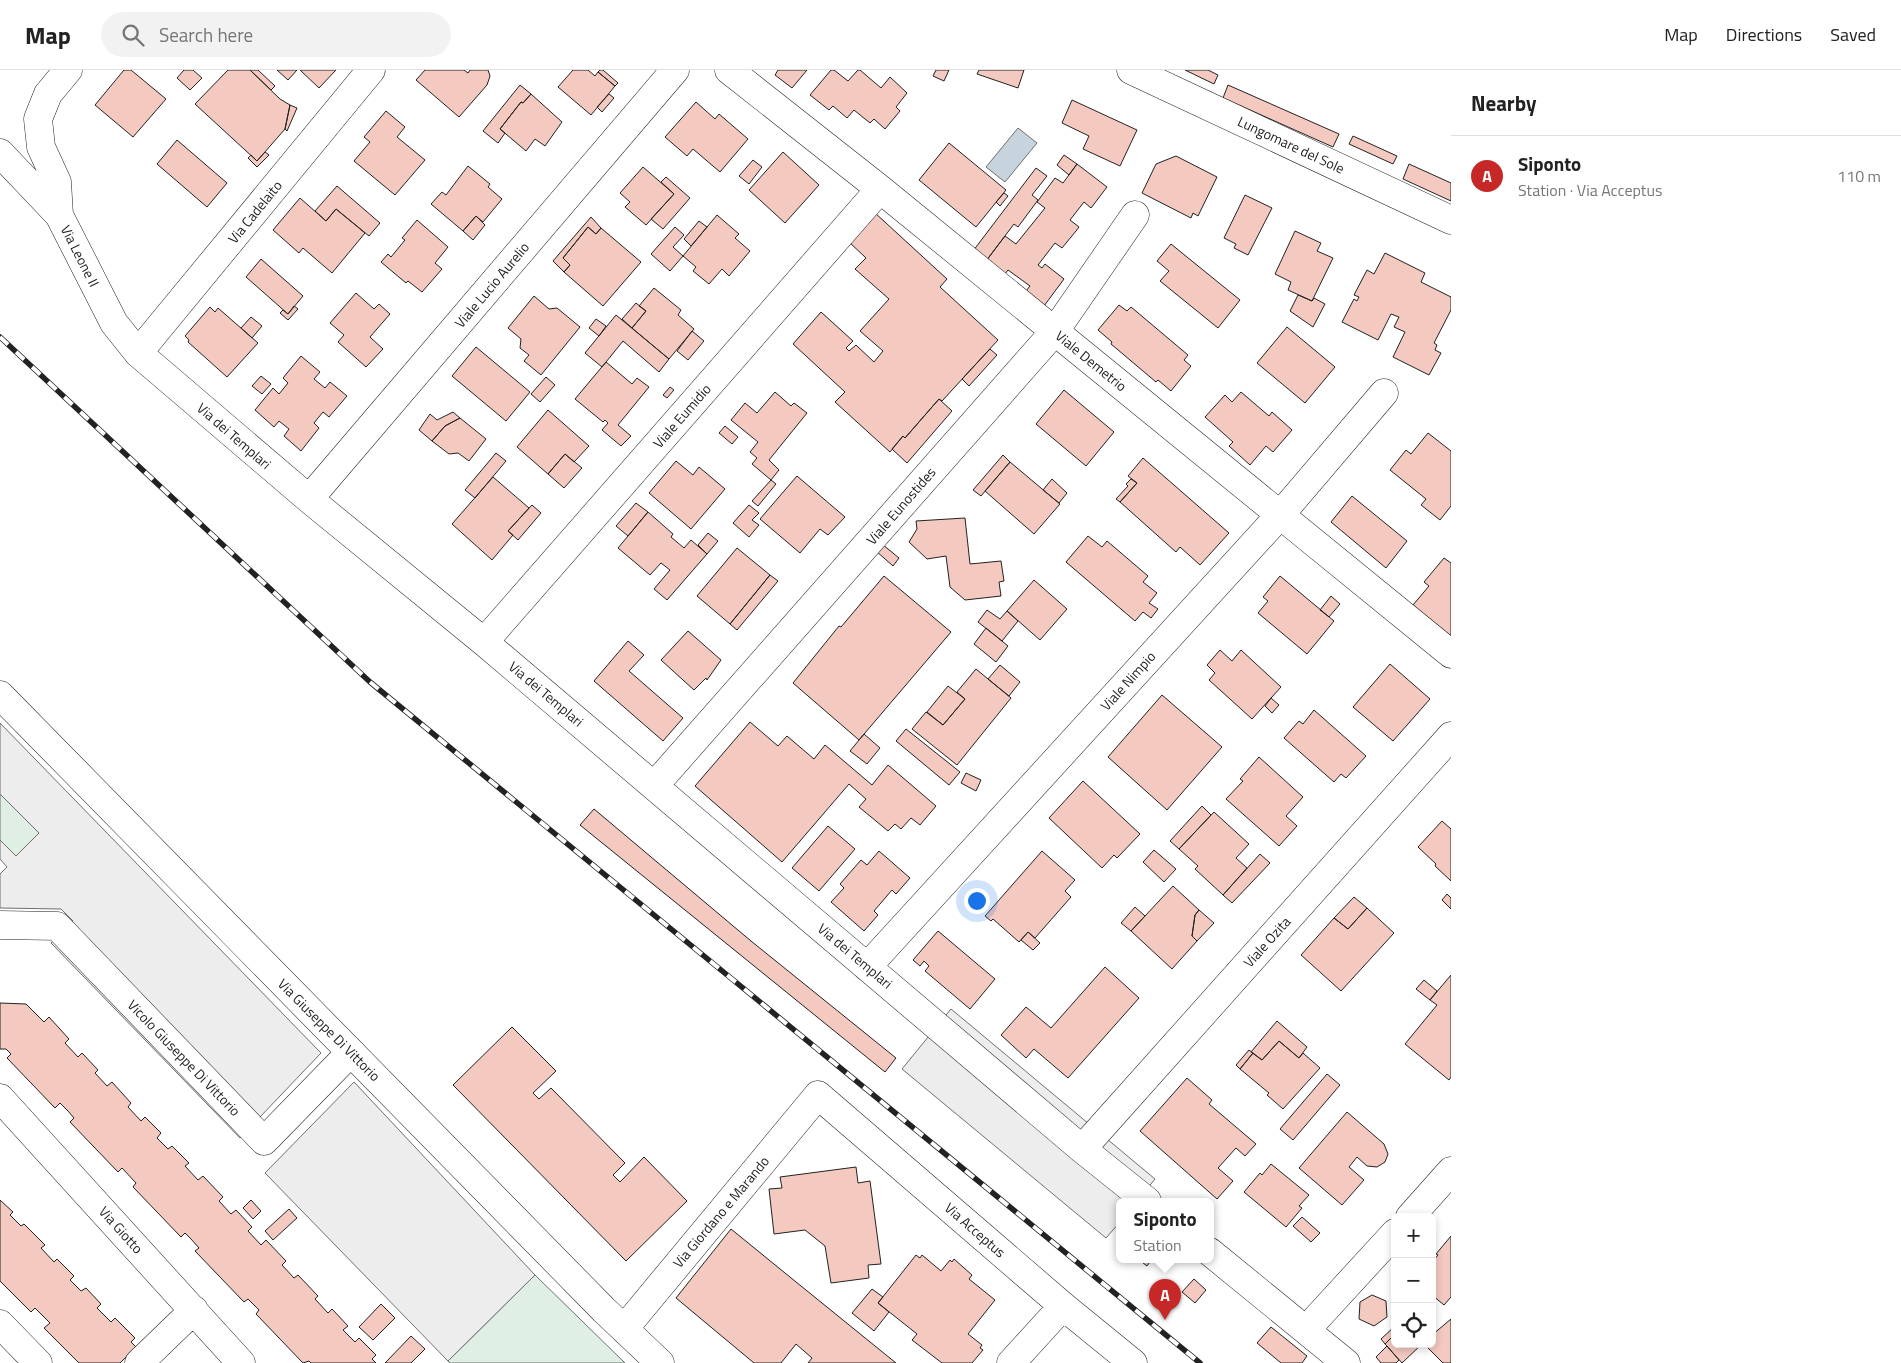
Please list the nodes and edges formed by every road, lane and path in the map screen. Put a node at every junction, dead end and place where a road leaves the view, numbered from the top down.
1 (68, 70) edge
2 (371, 70) edge
3 (675, 70) edge
4 (729, 70) edge
5 (1132, 70) edge
6 (0, 153) edge
7 (880, 189) junction
8 (59, 215) junction
9 (1136, 215) dead end
10 (1451, 220) edge
11 (1055, 331) junction
12 (138, 353) junction
13 (1384, 393) dead end
14 (309, 500) junction
15 (1280, 515) junction
16 (484, 642) junction
17 (1451, 654) edge
18 (0, 695) edge
19 (1451, 736) edge
20 (654, 786) junction
21 (0, 925) edge
22 (868, 967) junction
23 (351, 1052) junction
24 (818, 1095) joint
25 (0, 1098) edge
26 (1082, 1149) junction
27 (1451, 1171) edge
28 (1143, 1198) edge
29 (1414, 1213) edge
30 (1391, 1237) edge
31 (1214, 1255) edge
32 (1063, 1306) junction
33 (194, 1310) junction
34 (0, 1324) edge
35 (624, 1329) junction
36 (1306, 1330) junction
37 (38, 1363) edge
38 (139, 1363) edge
39 (241, 1363) edge
40 (660, 1363) edge
41 (1011, 1363) edge
42 (1133, 1363) edge
43 (1346, 1363) edge

1 - 8 street, Via Leone II
2 - 12 street, Via Cadelaito
3 - 14 street, Viale Lucio Aurelio
4 - 7 street, Viale Demetrio
5 - 10 street, Lungomare del Sole
6 - 8 street
7 - 11 street, Viale Demetrio
7 - 16 street, Viale Eumidio
8 - 12 street, Via Leone II
9 - 11 street, Viale Eunostides
11 - 15 street, Viale Demetrio
11 - 20 street, Viale Eunostides
12 - 14 street, Via dei Templari
13 - 15 street, Viale Nimpio
14 - 16 street, Via dei Templari
15 - 17 street, Viale Demetrio
15 - 22 street, Viale Nimpio
16 - 20 street, Via dei Templari
18 - 23 street, Via Giuseppe Di Vittorio
19 - 26 street, Viale Ozita
20 - 22 street, Via dei Templari
21 - 23 street, Vicolo Giuseppe Di Vittorio
22 - 26 street, Via dei Templari
23 - 35 street, Via Giuseppe Di Vittorio
24 - 32 street, Via Acceptus
24 - 35 street, Via Giordano e Marando
25 - 33 street, Via Giotto
26 - 28 street, Via dei Templari
27 - 29 street
30 - 36 street
31 - 36 street
32 - 41 street
32 - 42 street, Via Acceptus
33 - 38 street
33 - 39 street, Via Giotto
34 - 37 street
35 - 40 street, Via Giuseppe Di Vittorio
36 - 43 street

